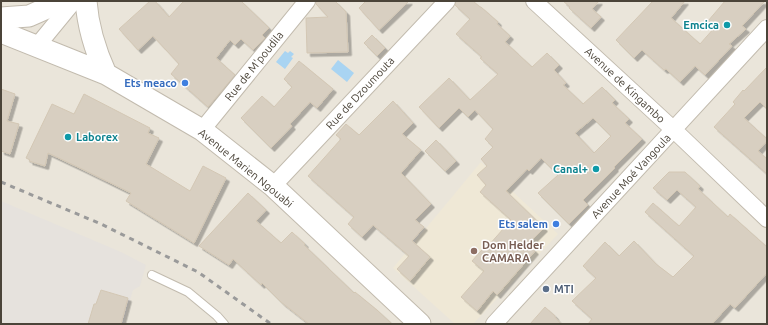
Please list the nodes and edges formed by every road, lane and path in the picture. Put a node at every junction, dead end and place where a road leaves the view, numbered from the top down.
1 (63, 1) edge
2 (74, 1) edge
3 (86, 1) edge
4 (307, 1) edge
5 (448, 1) edge
6 (534, 1) edge
7 (1, 18) edge
8 (767, 28) edge
9 (1, 32) edge
10 (38, 46) junction
11 (106, 74) junction
12 (202, 130) junction
13 (674, 130) junction
14 (273, 186) junction
15 (767, 219) edge
16 (152, 275) dead end
17 (224, 324) edge
18 (420, 324) edge
19 (494, 324) edge

1 - 7 street
2 - 10 street
3 - 11 street
4 - 12 street, Rue de M'poudila
5 - 14 street, Rue de Dzoumouta
6 - 13 street, Avenue de Kingambo
8 - 13 street, Avenue Moé Vangoula
9 - 10 street, Avenue Marien Ngouabi
10 - 11 street, Avenue Marien Ngouabi
11 - 12 street, Avenue Marien Ngouabi
12 - 14 street, Avenue Marien Ngouabi
13 - 15 street, Avenue de Kingambo
13 - 19 street, Avenue Moé Vangoula
14 - 18 street, Avenue Marien Ngouabi
16 - 17 lane

